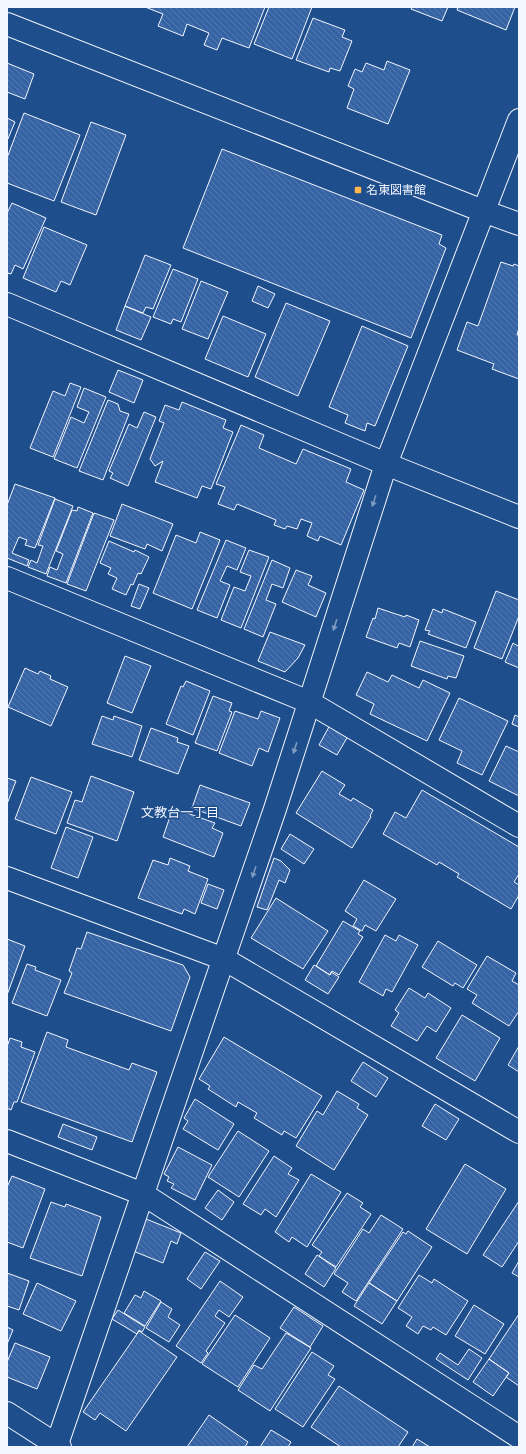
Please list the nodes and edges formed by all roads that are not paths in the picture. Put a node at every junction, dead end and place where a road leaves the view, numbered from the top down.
1 (7, 24) edge
2 (519, 120) edge
3 (483, 211) junction
4 (519, 224) edge
5 (7, 304) edge
6 (386, 464) junction
7 (519, 516) edge
8 (7, 578) edge
9 (310, 702) junction
10 (519, 826) edge
11 (7, 878) edge
12 (224, 959) junction
13 (519, 1132) edge
14 (7, 1142) edge
15 (143, 1194) junction
16 (7, 1413) edge
17 (519, 1437) edge
18 (57, 1446) edge

1 - 3 street
2 - 3 street
3 - 4 street
3 - 6 street
5 - 6 street
6 - 7 street
6 -> 9 street
8 - 9 street
9 - 10 street
9 -> 12 street
11 - 12 street
12 - 13 street
12 - 15 street
14 - 15 street
15 - 17 street
15 - 18 street
16 - 18 street

